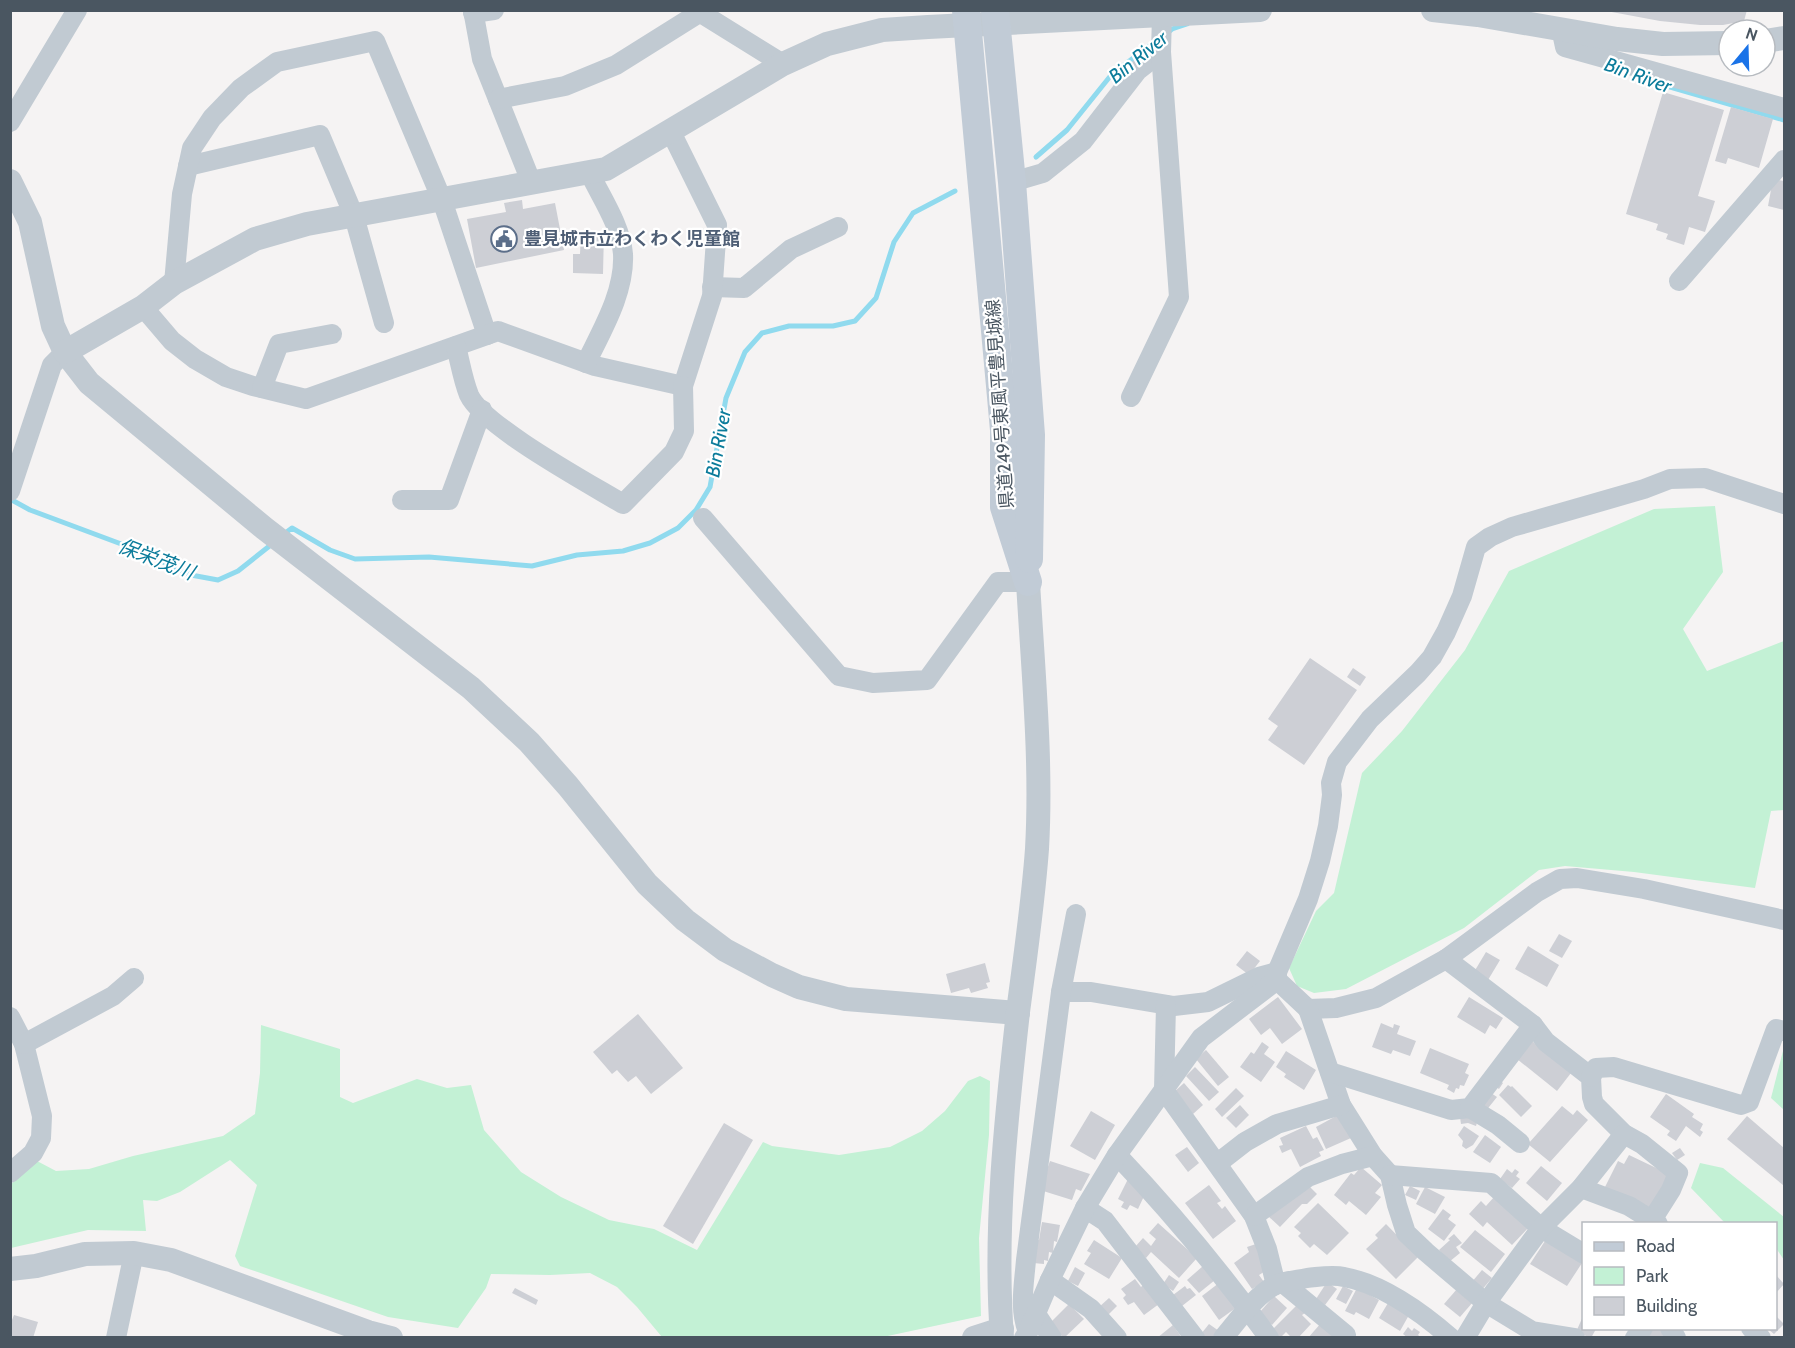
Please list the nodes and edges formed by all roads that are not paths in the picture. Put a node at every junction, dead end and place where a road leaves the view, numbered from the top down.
1 (77, 10) edge
2 (494, 10) edge
3 (1260, 10) edge
4 (1433, 10) edge
5 (1232, 11) edge
6 (473, 12) edge
7 (697, 12) edge
8 (1162, 15) junction
9 (996, 17) edge
10 (966, 18) edge
11 (1561, 28) junction
12 (1717, 44) edge
13 (1161, 52) junction
14 (783, 64) junction
15 (498, 99) junction
16 (1785, 108) edge
17 (10, 122) edge
18 (671, 132) junction
19 (1785, 160) edge
20 (188, 166) junction
21 (589, 172) junction
22 (10, 181) edge
23 (1012, 182) junction
24 (532, 184) junction
25 (442, 200) junction
26 (354, 216) junction
27 (838, 227) dead end
28 (1679, 281) dead end
29 (174, 283) junction
30 (712, 287) junction
31 (143, 307) junction
32 (384, 323) dead end
33 (332, 334) dead end
34 (487, 335) junction
35 (456, 346) junction
36 (65, 352) junction
37 (586, 363) junction
38 (682, 386) junction
39 (262, 388) junction
40 (1131, 398) dead end
41 (482, 411) junction
42 (11, 489) edge
43 (402, 500) dead end
44 (1785, 504) edge
45 (703, 519) dead end
46 (1028, 582) junction
47 (1076, 914) dead end
48 (1785, 920) edge
49 (1446, 959) junction
50 (1277, 976) junction
51 (134, 978) dead end
52 (1061, 992) junction
53 (1166, 1005) junction
54 (1308, 1009) junction
55 (1018, 1013) junction
56 (10, 1017) edge
57 (1533, 1025) junction
58 (1785, 1031) edge
59 (24, 1044) junction
60 (1330, 1072) junction
61 (1591, 1077) junction
62 (1164, 1090) junction
63 (1341, 1105) junction
64 (1470, 1108) junction
65 (1624, 1134) junction
66 (1520, 1143) dead end
67 (1117, 1155) junction
68 (1373, 1156) junction
69 (1218, 1163) junction
70 (10, 1173) edge
71 (1390, 1175) junction
72 (1581, 1188) junction
73 (1085, 1208) junction
74 (1254, 1216) junction
75 (1655, 1222) edge
76 (1541, 1228) junction
77 (134, 1252) junction
78 (1582, 1253) edge
79 (10, 1269) edge
80 (1050, 1280) junction
81 (1280, 1284) junction
82 (1486, 1304) junction
83 (1248, 1309) junction
84 (1036, 1314) junction
85 (1014, 1334) edge
86 (1346, 1335) dead end
87 (116, 1338) edge
88 (391, 1338) edge
89 (974, 1338) edge
90 (1052, 1338) edge
91 (1117, 1338) edge
92 (1195, 1338) edge
93 (1223, 1338) edge
94 (1269, 1338) edge
95 (1451, 1338) edge
96 (1465, 1338) edge
97 (1575, 1338) edge

1 - 17 street
2 - 6 street
3 - 5 street
4 - 11 street
5 - 8 street
6 - 15 street
7 - 14 street
7 - 15 street
8 - 9 street
8 - 13 street
9 - 10 street
9 - 23 main road, 県道249号東風平豊見城線
10 - 14 street
10 - 46 main road, 県道249号東風平豊見城線
11 - 12 street
11 - 16 street
13 - 23 street
13 - 40 street
14 - 18 street
15 - 24 street
18 - 21 street
18 - 30 street
19 - 28 street
20 - 25 street
20 - 26 street
20 - 29 street
21 - 24 street
21 - 37 street
22 - 36 street
23 - 46 main road, 県道249号東風平豊見城線
24 - 25 street
25 - 26 street
25 - 34 street
26 - 29 street
26 - 32 street
27 - 30 street
29 - 31 street
30 - 38 street
31 - 36 street
31 - 39 street
33 - 39 street
34 - 35 street
34 - 37 street
35 - 39 street
35 - 41 street
36 - 42 street
36 - 55 street
37 - 38 street
38 - 41 street
41 - 43 street
44 - 50 street
45 - 46 street
46 - 55 street
47 - 52 street
48 - 49 street
49 - 54 street
49 - 57 street
50 - 53 street
50 - 54 street
50 - 62 street
51 - 59 street
52 - 53 street
52 - 85 street
53 - 62 street
54 - 60 street
55 - 85 street
56 - 59 street
57 - 61 street
57 - 64 street
58 - 61 street
59 - 70 street
60 - 63 street
60 - 64 street
61 - 65 street
62 - 67 street
62 - 69 street
63 - 68 street
63 - 69 street
64 - 66 street
65 - 72 street
65 - 75 street
67 - 73 street
67 - 83 street
68 - 71 street
68 - 74 street
69 - 74 street
71 - 76 street
71 - 82 street
72 - 75 street
72 - 76 street
73 - 80 street
73 - 92 street
74 - 81 street
76 - 78 street
76 - 82 street
77 - 79 street
77 - 87 street
77 - 88 street
80 - 84 street
80 - 91 street
81 - 83 street
81 - 86 street
81 - 95 street
82 - 96 street
82 - 97 street
83 - 93 street
83 - 94 street
84 - 85 street
84 - 90 street
85 - 89 street

